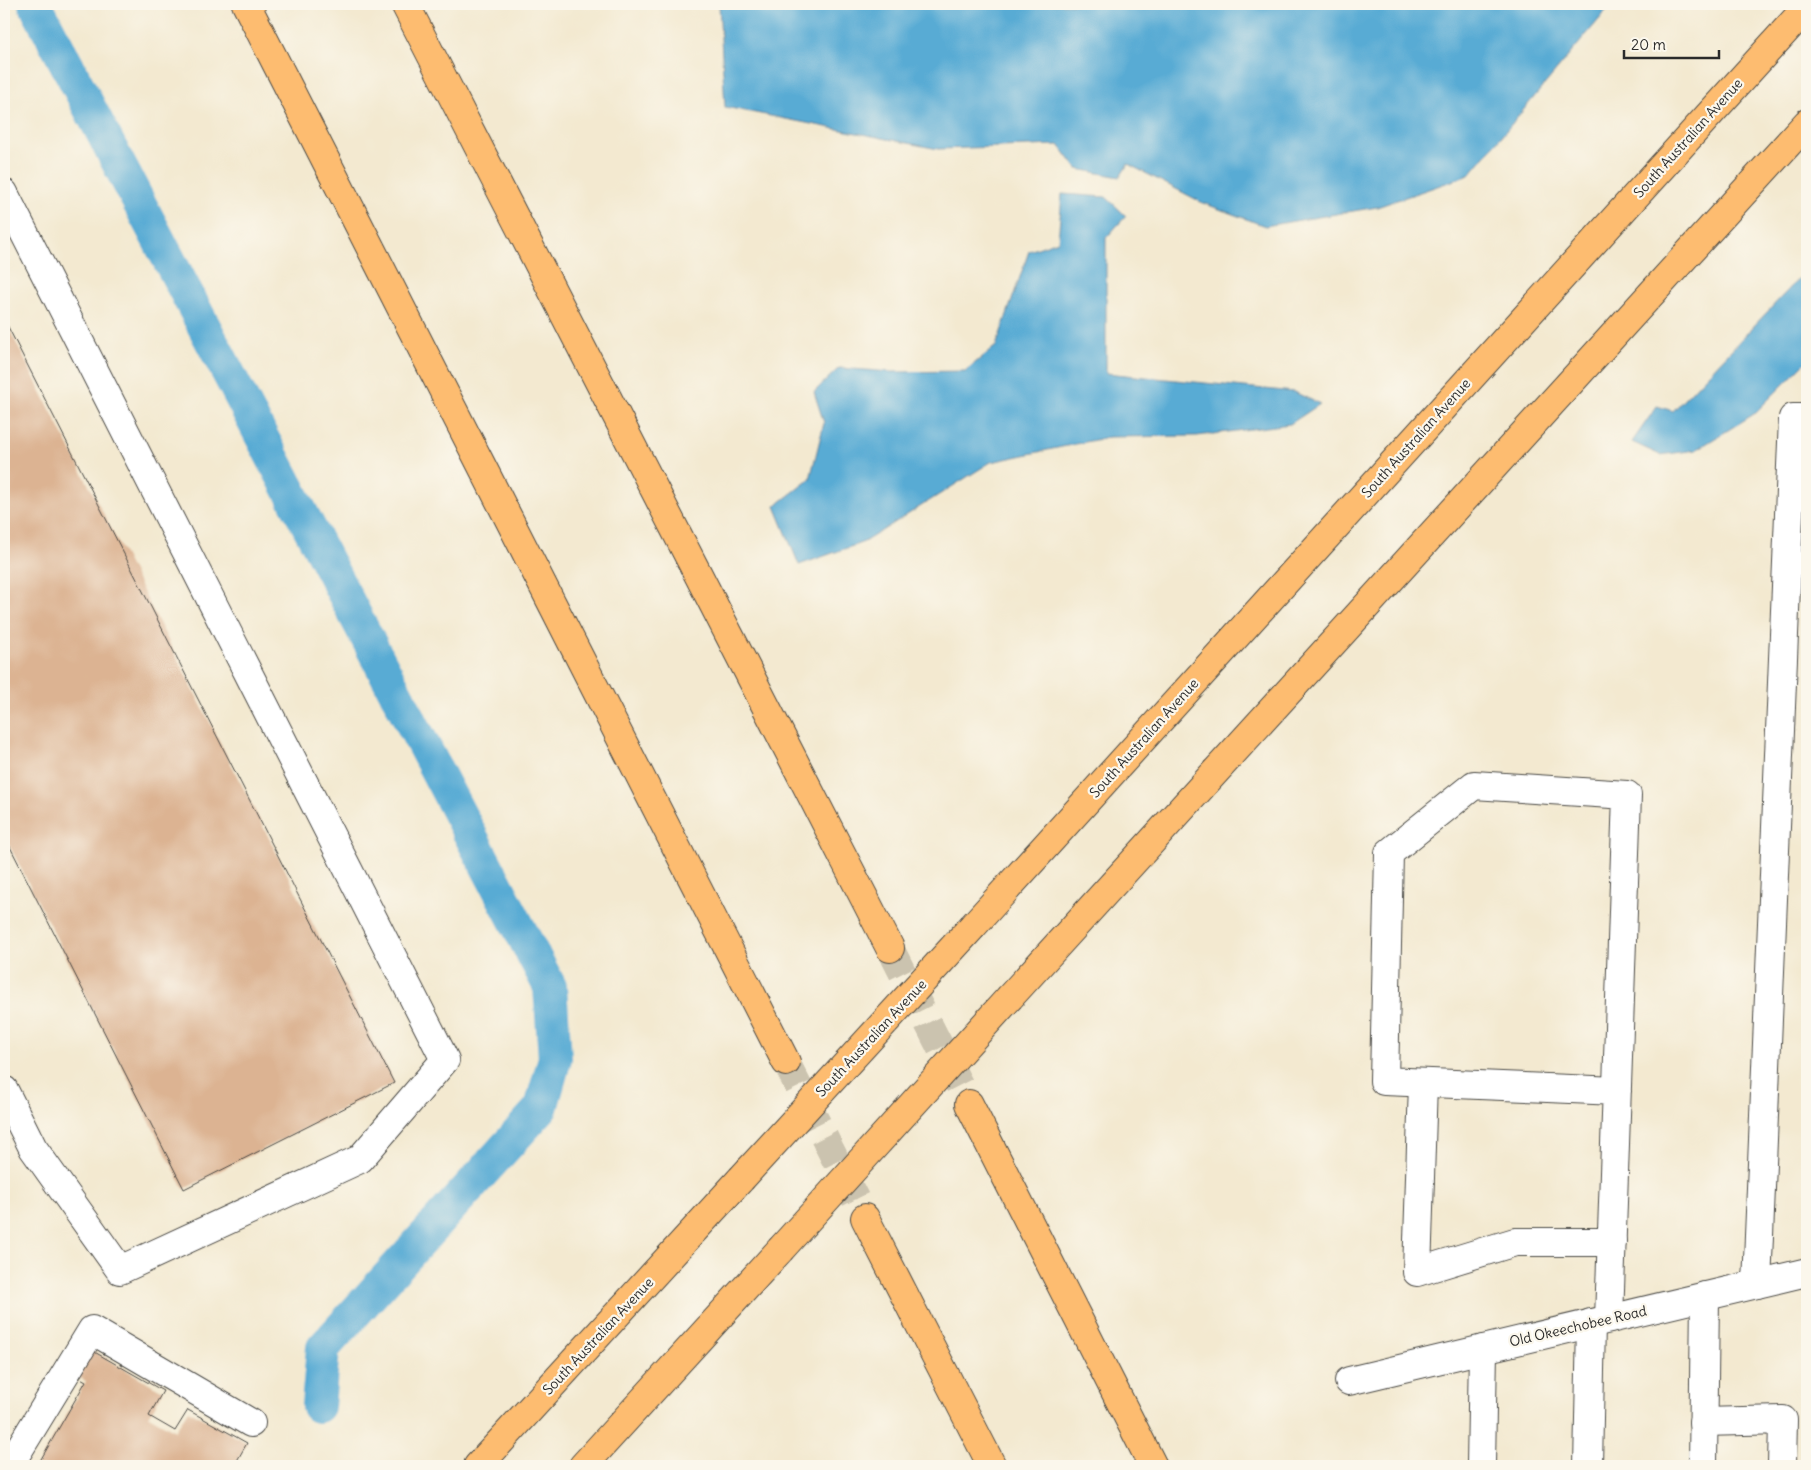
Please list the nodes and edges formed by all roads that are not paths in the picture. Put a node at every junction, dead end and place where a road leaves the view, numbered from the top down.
1 (236, 4) edge
2 (246, 4) edge
3 (404, 4) edge
4 (1807, 7) edge
5 (278, 64) junction
6 (1807, 123) edge
7 (4, 193) edge
8 (1807, 418) edge
9 (890, 948) tunnel mouth
10 (786, 1062) tunnel mouth
11 (1423, 1083) junction
12 (4, 1090) edge
13 (1617, 1092) junction
14 (969, 1104) tunnel mouth
15 (866, 1218) tunnel mouth
16 (1612, 1242) junction
17 (1807, 1272) edge
18 (1758, 1284) junction
19 (1705, 1296) junction
20 (1600, 1321) junction
21 (1483, 1349) junction
22 (1349, 1380) dead end
23 (1704, 1422) junction
24 (251, 1423) dead end
25 (9, 1466) edge
26 (478, 1466) edge
27 (583, 1466) edge
28 (992, 1466) edge
29 (1153, 1466) edge
30 (1482, 1466) edge
31 (1588, 1466) edge
32 (1703, 1466) edge
33 (1782, 1466) edge

1 - 5 main road
2 - 5 main road
3 - 9 main road
4 - 26 main road, South Australian Avenue, bridge
5 - 10 main road
6 - 27 main road, bridge
7 - 12 street
8 - 18 street
11 - 13 street
11 - 13 street
11 - 16 street
13 - 16 street
14 - 29 main road
15 - 28 main road
16 - 20 street
17 - 18 street, Old Okeechobee Road
18 - 19 street, Old Okeechobee Road
19 - 20 street, Old Okeechobee Road
19 - 23 street
20 - 21 street, Old Okeechobee Road
20 - 31 street
21 - 22 street, Old Okeechobee Road
21 - 30 street
23 - 32 street
23 - 33 street
24 - 25 street

